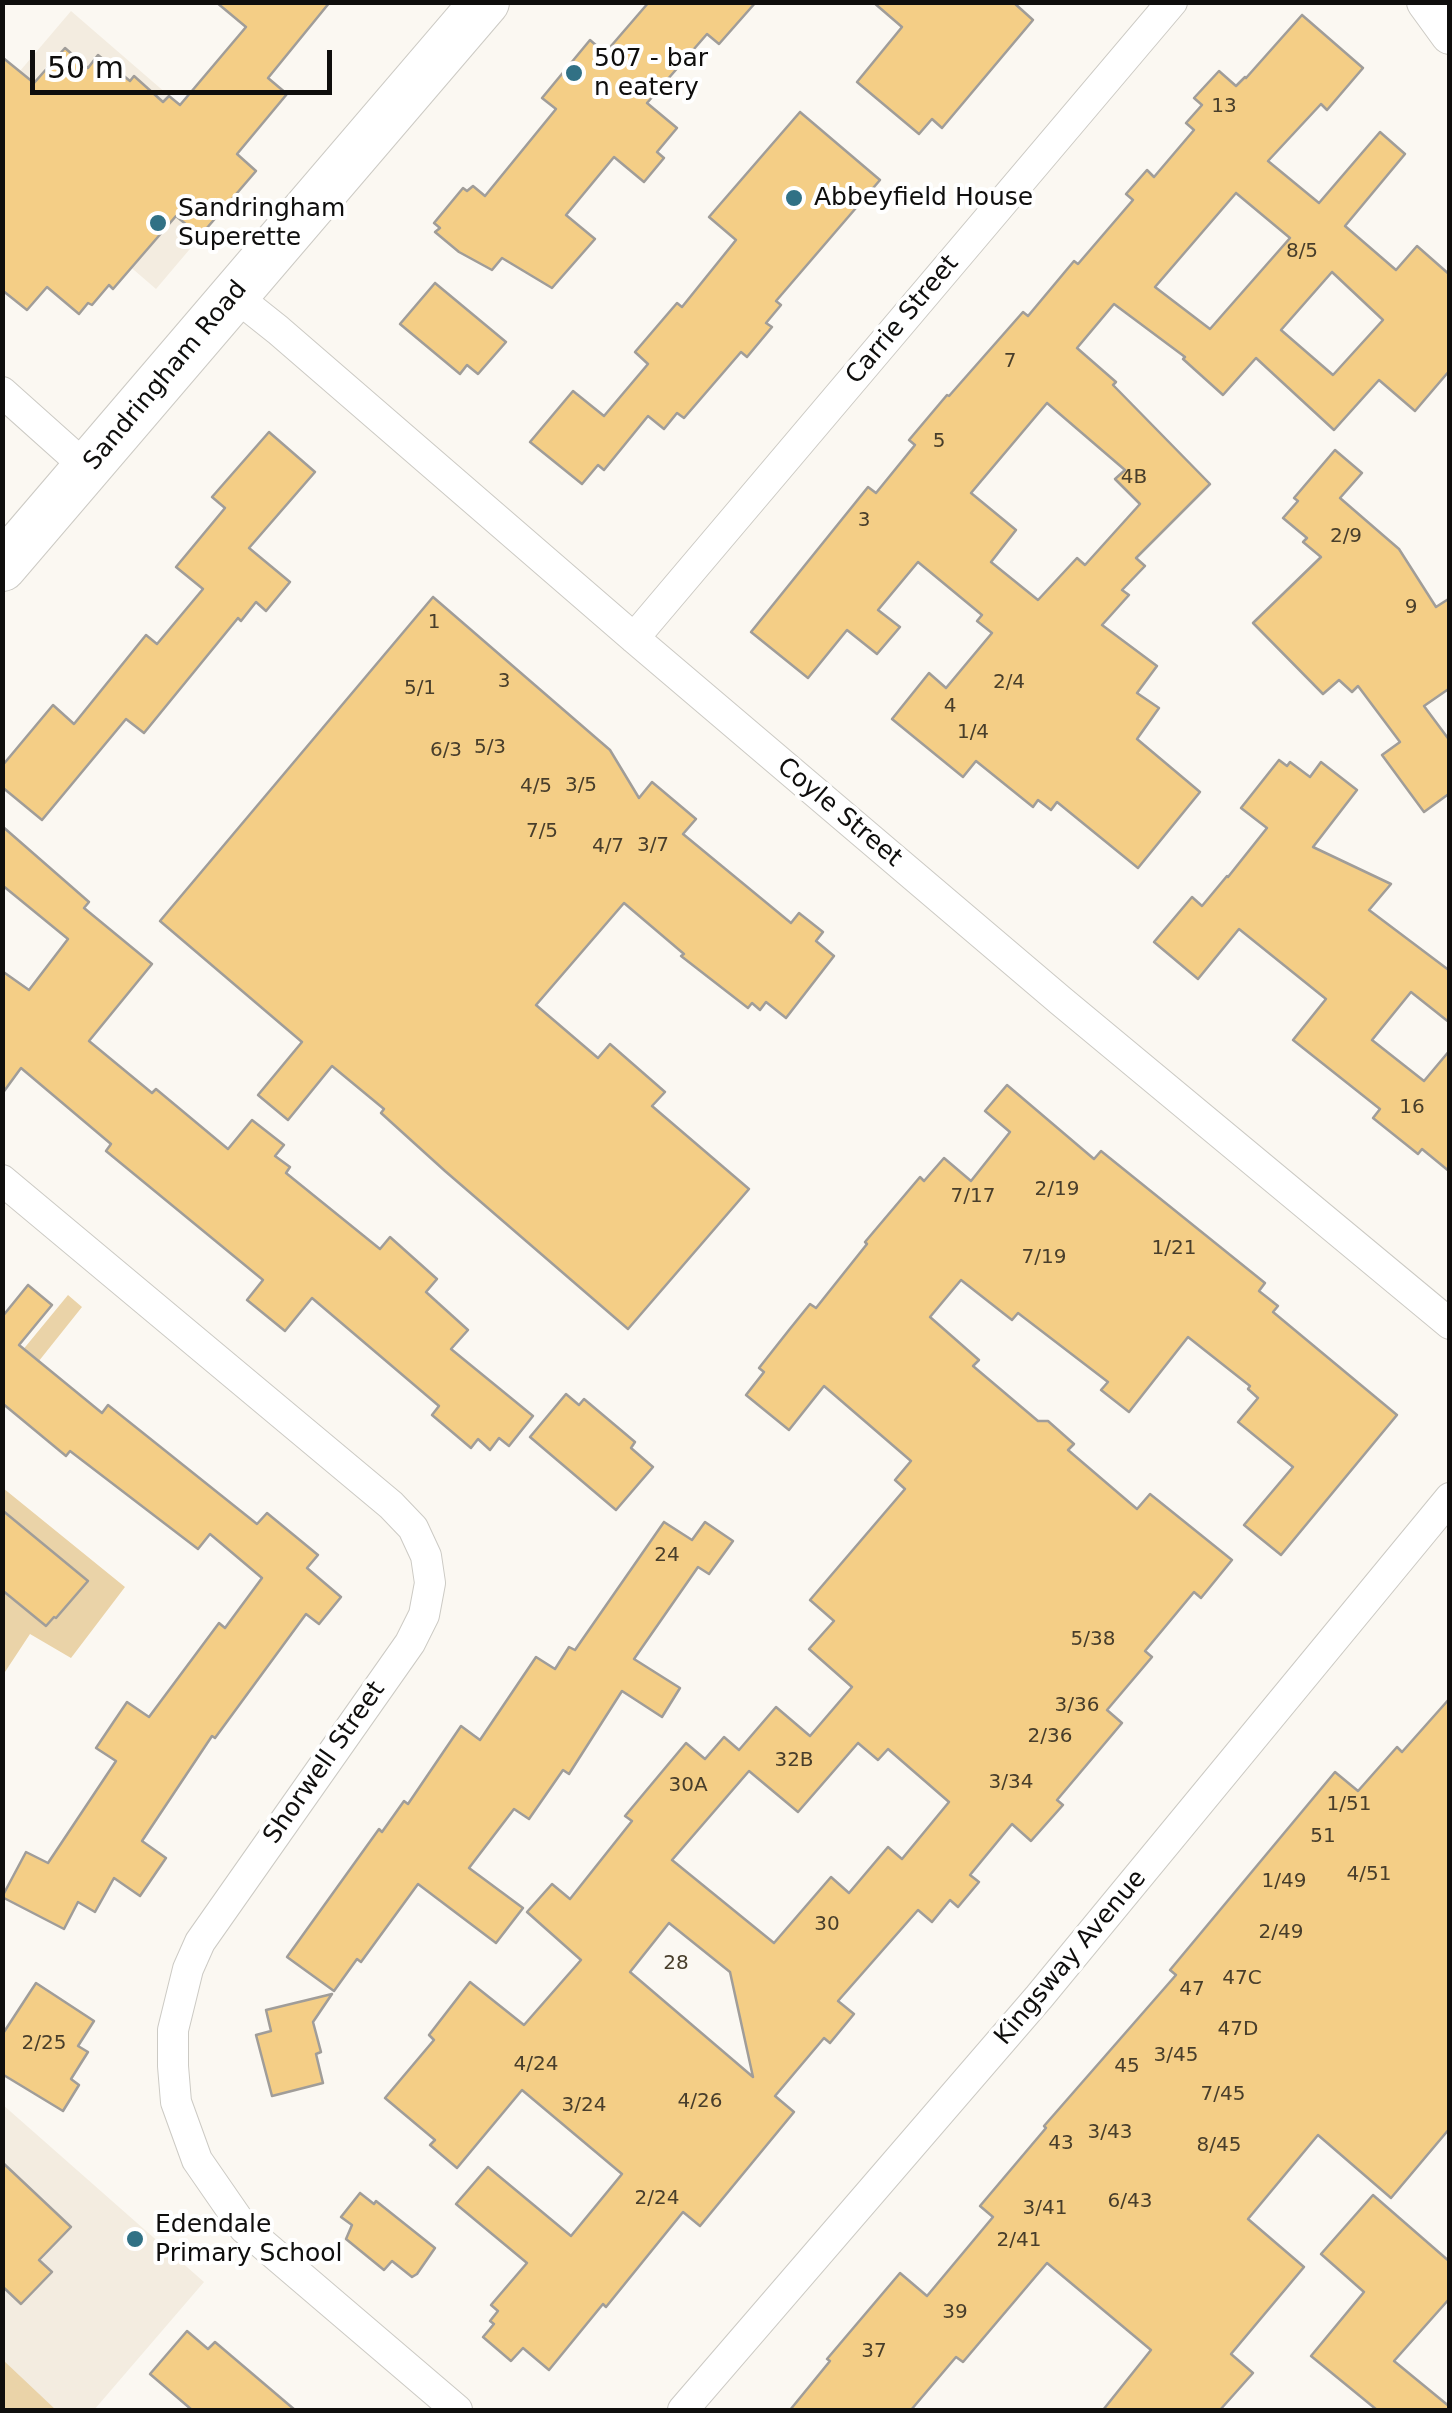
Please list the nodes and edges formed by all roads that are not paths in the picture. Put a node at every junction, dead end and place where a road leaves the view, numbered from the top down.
1 (485, 2) edge
2 (1172, 2) edge
3 (234, 295) junction
4 (2, 392) edge
5 (88, 468) junction
6 (2, 566) edge
7 (634, 638) junction
8 (2, 1180) edge
9 (1450, 1324) edge
10 (1450, 1498) edge
11 (458, 2410) edge
12 (683, 2410) edge

1 - 3 main road, Sandringham Road
2 - 7 street, Carrie Street
3 - 5 main road, Sandringham Road
3 - 7 street, Coyle Street
4 - 5 street
5 - 6 main road, Sandringham Road
7 - 9 street, Coyle Street
8 - 11 street, Shorwell Street
10 - 12 street, Kingsway Avenue

